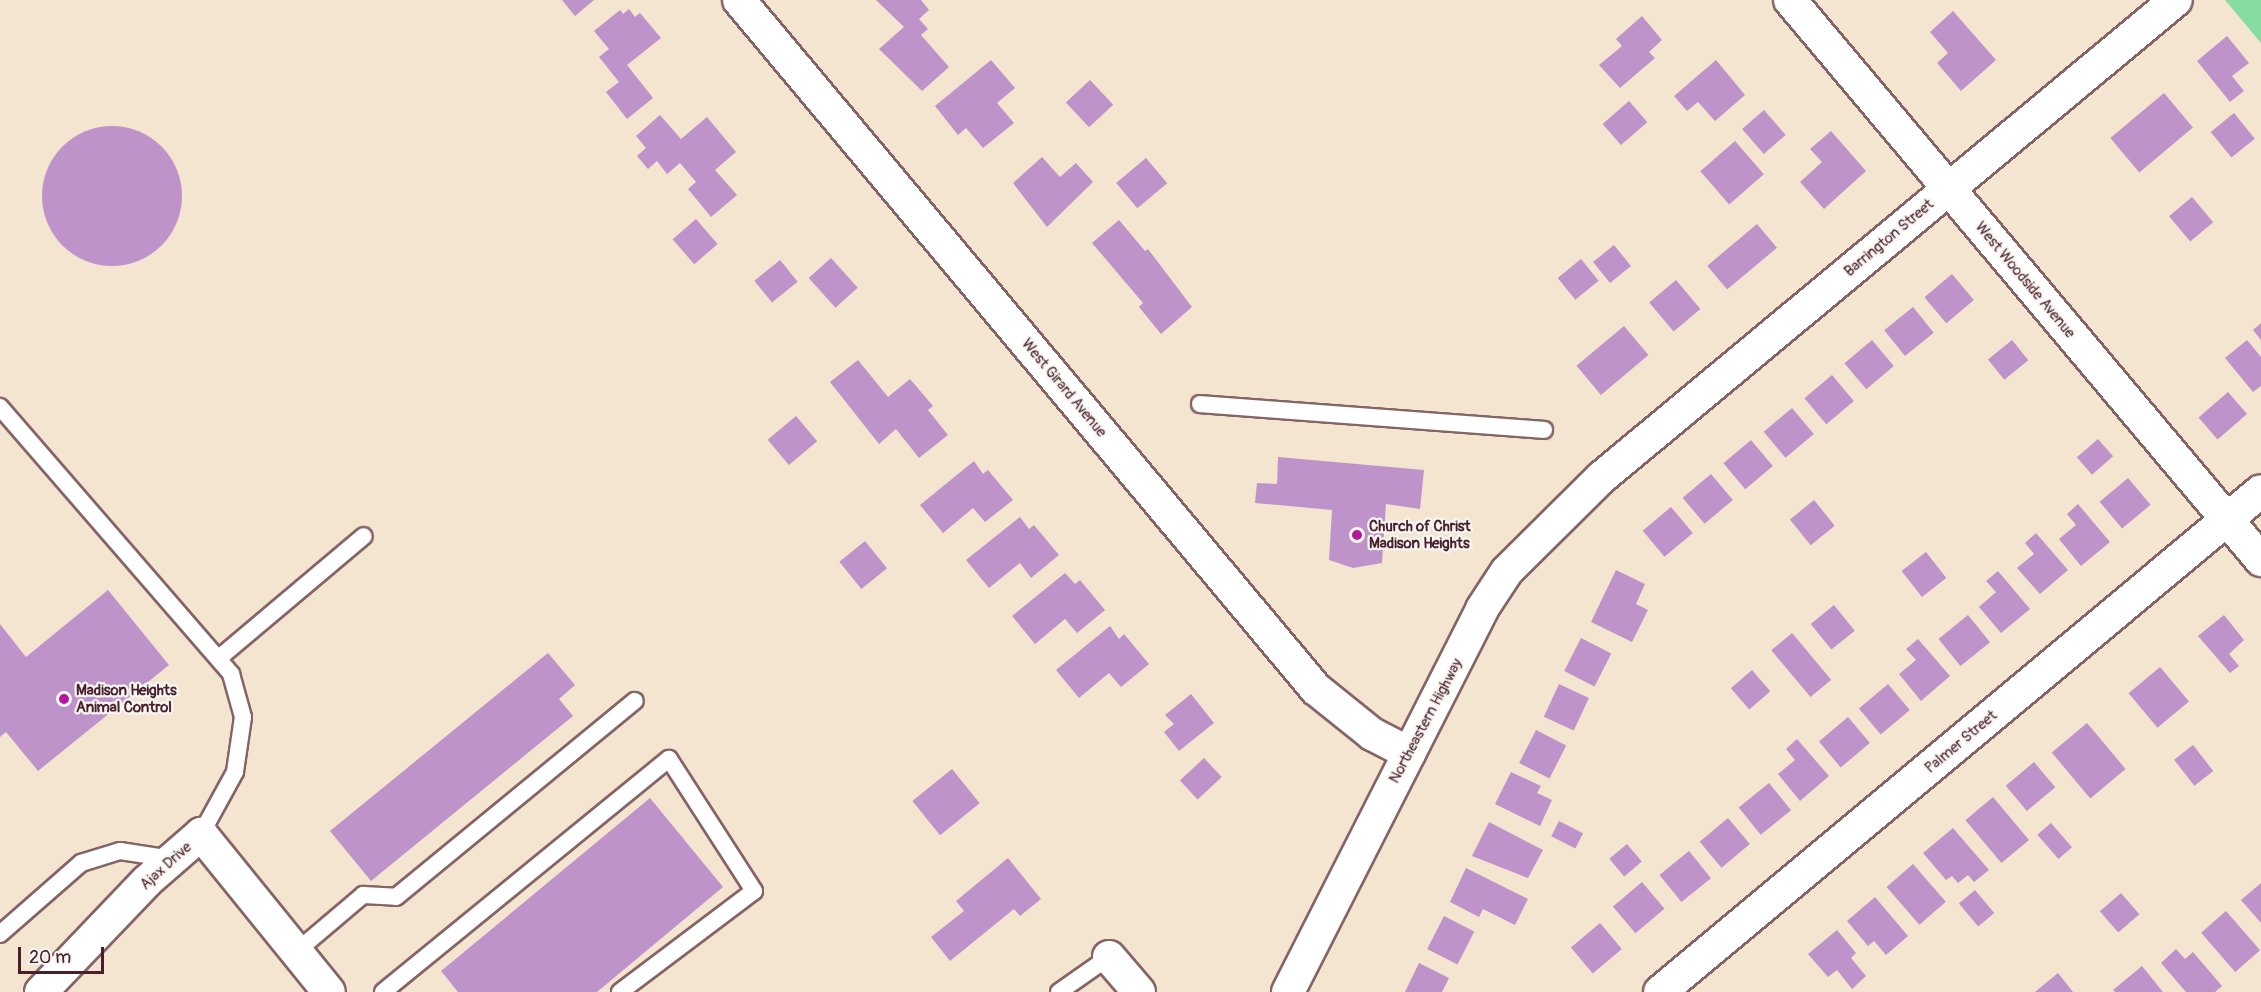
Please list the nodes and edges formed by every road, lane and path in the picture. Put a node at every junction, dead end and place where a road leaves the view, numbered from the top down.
1 (739, 0) edge
2 (1790, 0) edge
3 (2176, 0) edge
4 (1948, 188) junction
5 (1200, 404) dead end
6 (0, 407) edge
7 (1544, 430) dead end
8 (1602, 477) joint
9 (2261, 491) edge
10 (2227, 520) junction
11 (364, 536) dead end
12 (2261, 560) edge
13 (219, 658) junction
14 (635, 700) dead end
15 (1409, 753) junction
16 (201, 834) junction
17 (173, 859) junction
18 (0, 934) edge
19 (297, 951) junction
20 (1109, 957) joint
21 (41, 992) edge
22 (329, 992) edge
23 (383, 992) edge
24 (620, 992) edge
25 (1059, 992) edge
26 (1139, 992) edge
27 (1288, 992) edge
28 (1660, 992) edge

1 - 15 street, West Girard Avenue
2 - 4 street, West Woodside Avenue
3 - 4 street, Barrington Street
4 - 8 street, Barrington Street
4 - 10 street, West Woodside Avenue
5 - 7 lane
6 - 13 lane
8 - 15 street, Northeastern Highway
9 - 10 street, Palmer Street
10 - 12 street, West Woodside Avenue
10 - 28 street, Palmer Street
11 - 13 lane
13 - 16 lane
14 - 19 lane
15 - 27 street, Northeastern Highway
16 - 17 street, Ajax Drive
16 - 19 street, Ajax Drive
17 - 18 lane
17 - 21 street, Ajax Drive
19 - 22 street, Ajax Drive
20 - 25 lane
20 - 26 street
23 - 24 lane

